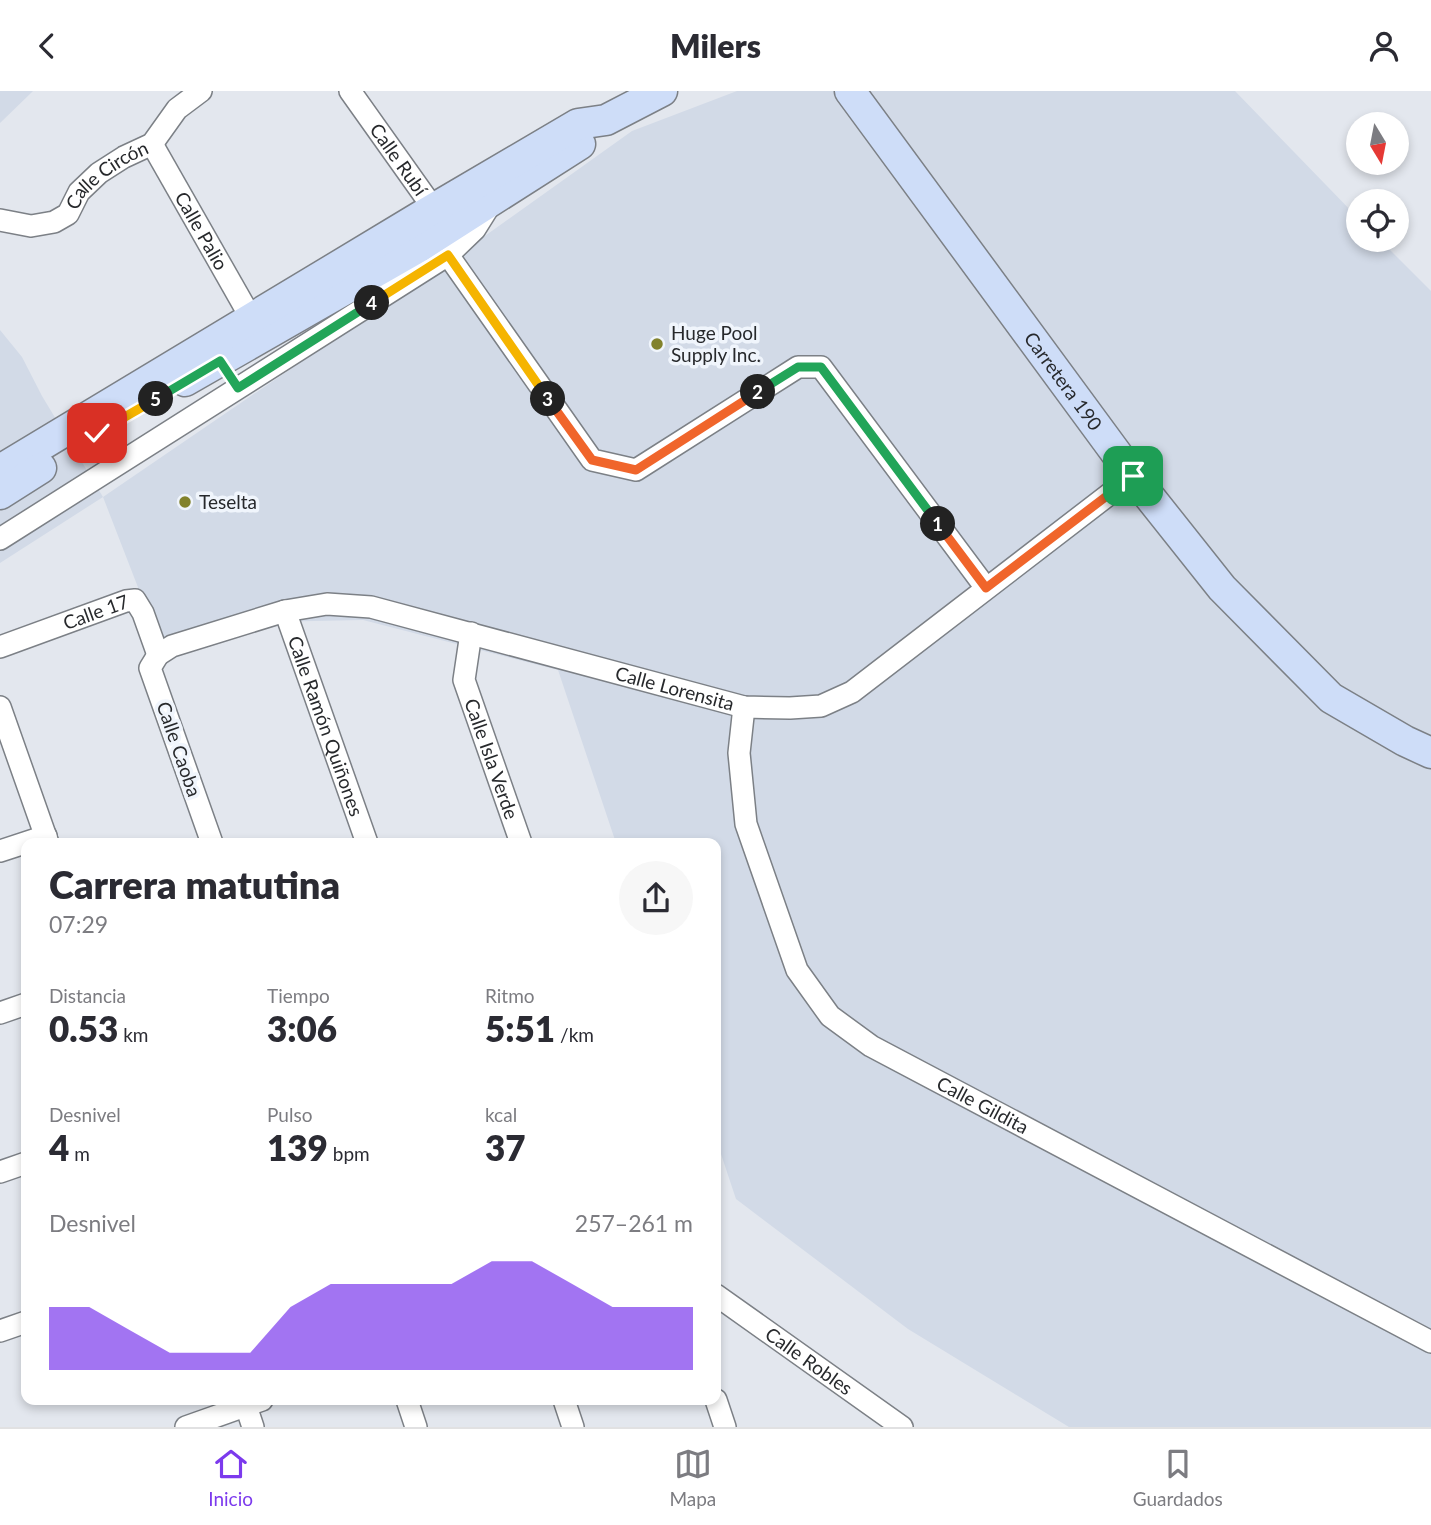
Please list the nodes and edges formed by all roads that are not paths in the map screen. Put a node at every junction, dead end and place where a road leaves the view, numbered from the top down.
1 (201, 91) edge
2 (349, 91) edge
3 (850, 91) edge
4 (660, 92) edge
5 (606, 120) junction
6 (152, 144) junction
7 (0, 219) edge
8 (443, 231) junction
9 (251, 317) junction
10 (220, 361) junction
11 (238, 388) junction
12 (0, 470) edge
13 (1133, 476) junction
14 (0, 494) edge
15 (0, 539) edge
16 (986, 588) junction
17 (285, 611) junction
18 (471, 633) junction
19 (0, 647) edge
20 (158, 655) junction
21 (744, 706) junction
22 (0, 708) edge
23 (1431, 753) edge
24 (46, 838) edge
25 (210, 838) edge
26 (365, 838) edge
27 (519, 838) edge
28 (21, 847) edge
29 (0, 852) edge
30 (21, 1006) edge
31 (0, 1013) edge
32 (21, 1165) edge
33 (0, 1172) edge
34 (721, 1299) edge
35 (21, 1324) edge
36 (0, 1331) edge
37 (1431, 1342) edge
38 (243, 1405) edge
39 (251, 1405) edge
40 (409, 1405) edge
41 (566, 1405) edge
42 (718, 1405) edge
43 (186, 1427) edge
44 (253, 1427) edge
45 (416, 1427) edge
46 (573, 1427) edge
47 (725, 1427) edge
48 (902, 1427) edge

1 - 6 street, Calle Circón
2 - 8 street, Calle Rubí
3 - 13 street, Carretera 190
4 - 5 street
5 - 8 street
5 - 8 street
6 - 7 street, Calle Circón
6 - 9 street, Calle Palio
8 - 9 street
8 - 10 street
8 - 11 street
8 - 16 street, Calle Rubí
9 - 12 street
10 - 11 street
10 - 14 street
11 - 15 street
13 - 16 street, Calle Lorensita
13 - 23 street, Carretera 190
16 - 21 street, Calle Lorensita
17 - 18 street, Calle Lorensita
17 - 20 street, Calle Lorensita
17 - 26 street, Calle Ramón Quiñones
18 - 21 street, Calle Lorensita
18 - 27 street, Calle Isla Verde
19 - 20 street, Calle 17
20 - 25 street, Calle Caoba
21 - 37 street, Calle Gildita
22 - 24 street
28 - 29 street
30 - 31 street
32 - 33 street
34 - 48 street, Calle Robles
35 - 36 street
38 - 43 street
39 - 44 street
40 - 45 street
41 - 46 street
42 - 47 street

